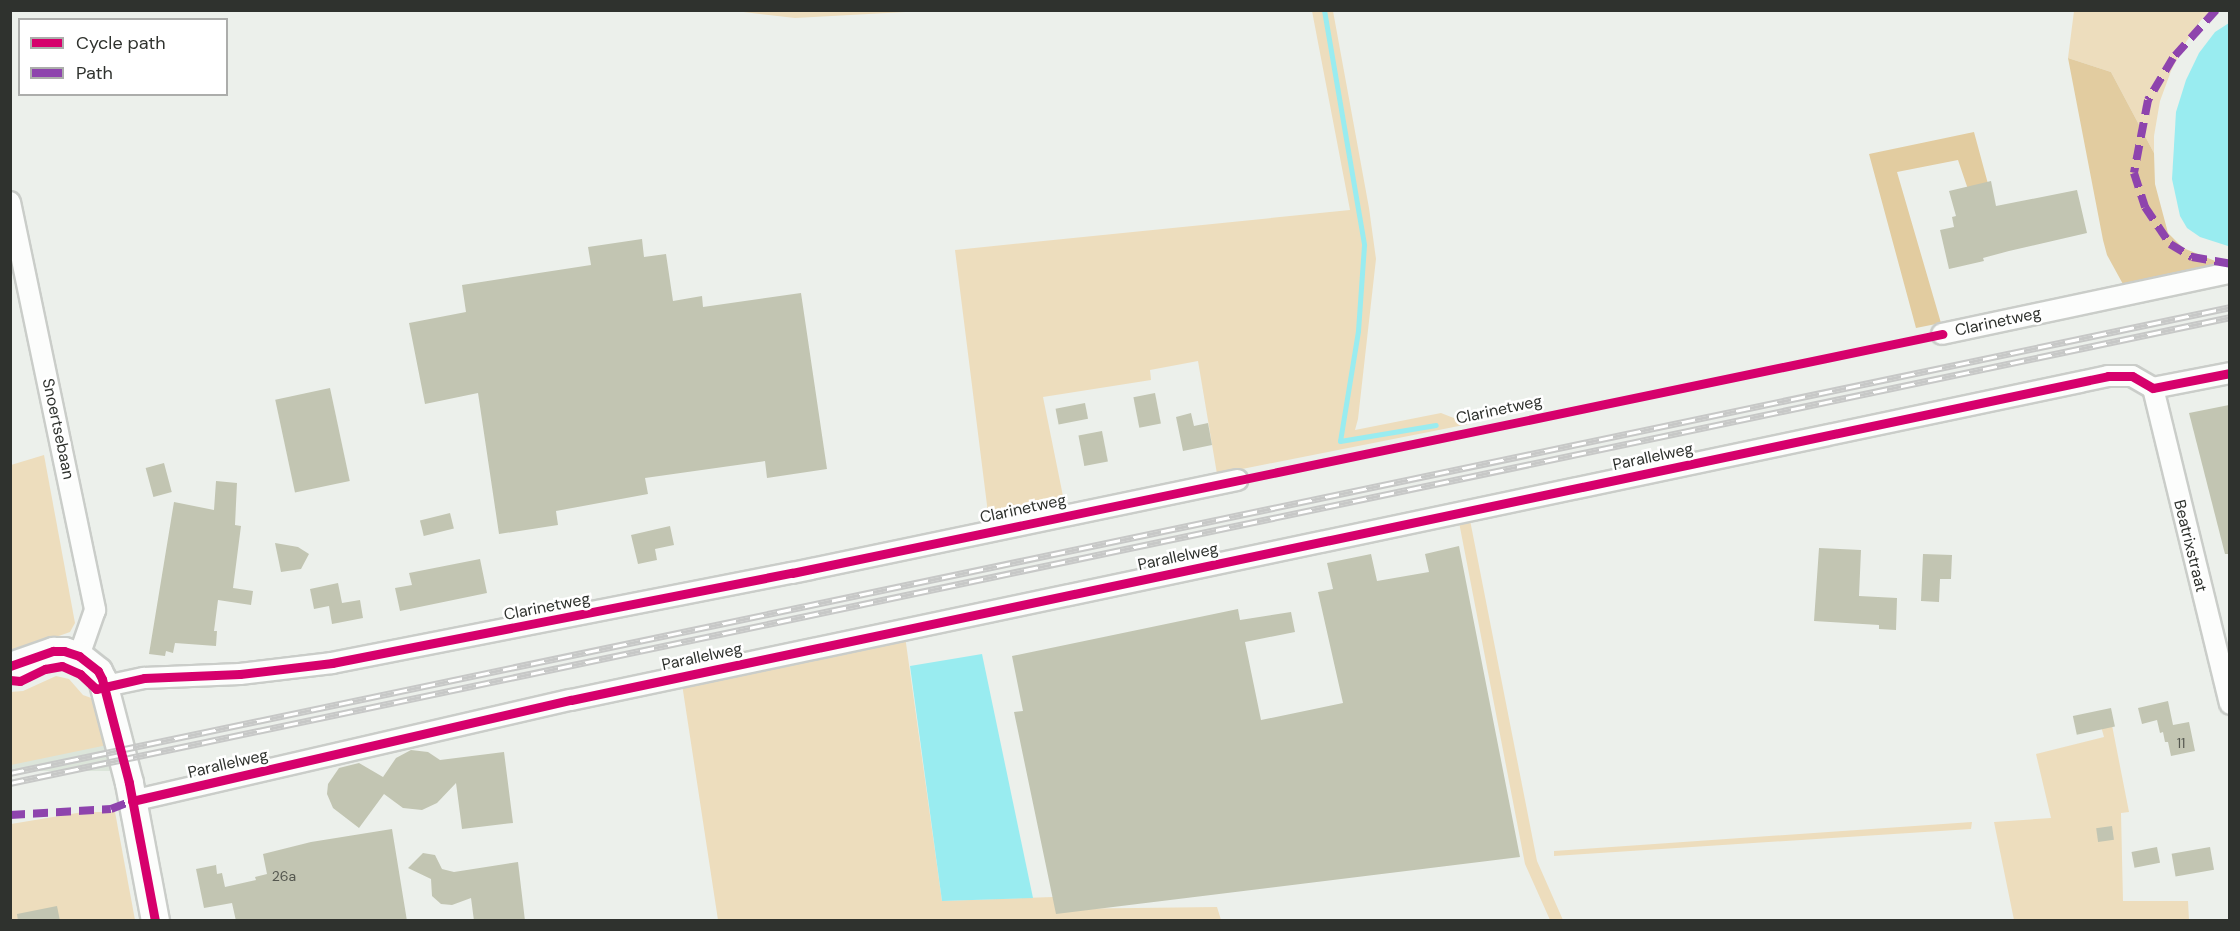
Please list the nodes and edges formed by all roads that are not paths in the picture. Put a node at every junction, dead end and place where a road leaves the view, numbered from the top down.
1 (10, 202) edge
2 (2229, 273) edge
3 (1942, 334) dead end
4 (2229, 373) edge
5 (2153, 388) junction
6 (1237, 480) dead end
7 (80, 656) junction
8 (10, 666) edge
9 (106, 686) junction
10 (2229, 704) edge
11 (132, 801) junction
12 (155, 921) edge

1 - 7 street, Snoertsebaan
2 - 3 street, Clarinetweg
4 - 5 street
5 - 10 street, Beatrixstraat
5 - 11 street, Parallelweg
6 - 9 street, Clarinetweg
7 - 8 street
7 - 9 street
9 - 11 street
11 - 12 street

